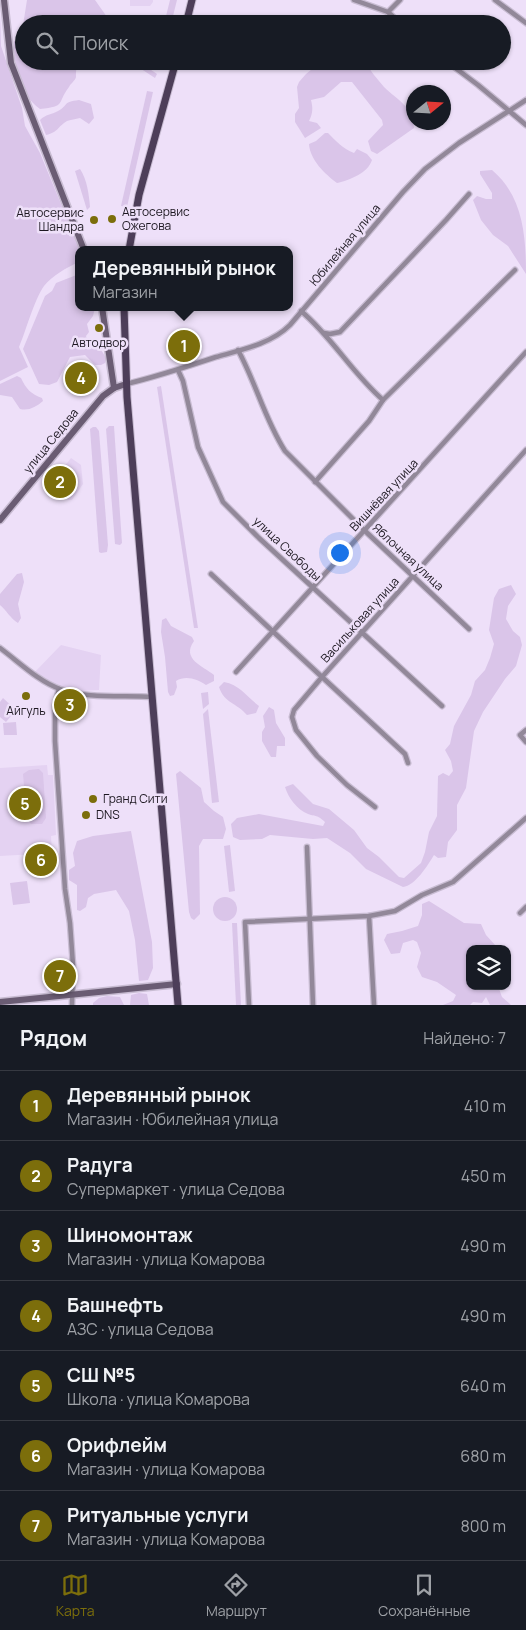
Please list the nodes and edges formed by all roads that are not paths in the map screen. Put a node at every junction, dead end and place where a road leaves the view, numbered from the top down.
1 (4, 0) edge
2 (192, 0) edge
3 (354, 0) edge
4 (400, 0) edge
5 (495, 0) edge
6 (388, 12) junction
7 (188, 15) edge
8 (391, 15) edge
9 (526, 23) edge
10 (174, 70) edge
11 (458, 70) edge
12 (526, 100) edge
13 (509, 111) junction
14 (526, 125) edge
15 (469, 194) dead end
16 (82, 246) edge
17 (130, 246) edge
18 (515, 270) dead end
19 (103, 311) edge
20 (124, 311) edge
21 (301, 312) junction
22 (324, 333) junction
23 (238, 350) junction
24 (526, 352) edge
25 (178, 370) junction
26 (126, 384) junction
27 (114, 388) junction
28 (383, 400) junction
29 (526, 450) edge
30 (315, 482) junction
31 (0, 520) edge
32 (364, 530) junction
33 (211, 574) dead end
34 (413, 576) junction
35 (313, 587) junction
36 (469, 629) dead end
37 (272, 632) junction
38 (362, 632) junction
39 (0, 648) edge
40 (236, 672) dead end
41 (322, 677) junction
42 (59, 689) junction
43 (153, 697) junction
44 (442, 706) dead end
45 (526, 730) edge
46 (526, 742) edge
47 (408, 763) dead end
48 (375, 808) dead end
49 (526, 818) edge
50 (307, 847) dead end
51 (526, 907) edge
52 (520, 913) dead end
53 (369, 916) junction
54 (309, 919) junction
55 (176, 984) junction
56 (72, 994) junction
57 (0, 1002) edge
58 (72, 1005) edge
59 (178, 1005) edge
60 (249, 1005) edge
61 (314, 1005) edge
62 (374, 1005) edge

1 - 16 street
2 - 7 main road
3 - 6 street
4 - 6 street
5 - 9 street
6 - 8 street
10 - 17 main road
11 - 13 street
12 - 13 street, Юбилейная улица
13 - 14 street
13 - 21 street, Юбилейная улица
15 - 22 street
18 - 28 street
19 - 27 street
20 - 26 main road
21 - 22 street
21 - 23 street, Юбилейная улица
22 - 28 street
23 - 25 street, Юбилейная улица
23 - 30 street, Яблочная улица
24 - 32 street, Вишнёвая улица
25 - 26 street, Юбилейная улица
25 - 35 street, улица Свободы
26 - 27 street, улица Седова
26 - 43 main road
27 - 31 street, улица Седова
28 - 30 street
29 - 34 street, Васильковая улица
30 - 32 street, Яблочная улица
32 - 34 street, Яблочная улица
32 - 35 street, Вишнёвая улица
33 - 37 street
34 - 36 street, Яблочная улица
34 - 38 street, Васильковая улица
35 - 37 street, Вишнёвая улица
35 - 38 street, улица Свободы
37 - 40 street, Вишнёвая улица
37 - 41 street
38 - 41 street, Васильковая улица
38 - 44 street, улица Свободы
39 - 42 street
41 - 47 street
41 - 48 street, Васильковая улица
42 - 43 street
42 - 56 street
43 - 55 main road
45 - 46 street
49 - 53 street
50 - 54 street
51 - 52 street
53 - 54 street
53 - 62 street
54 - 60 street
54 - 61 street
55 - 56 street
55 - 59 main road
56 - 57 street
56 - 58 street

